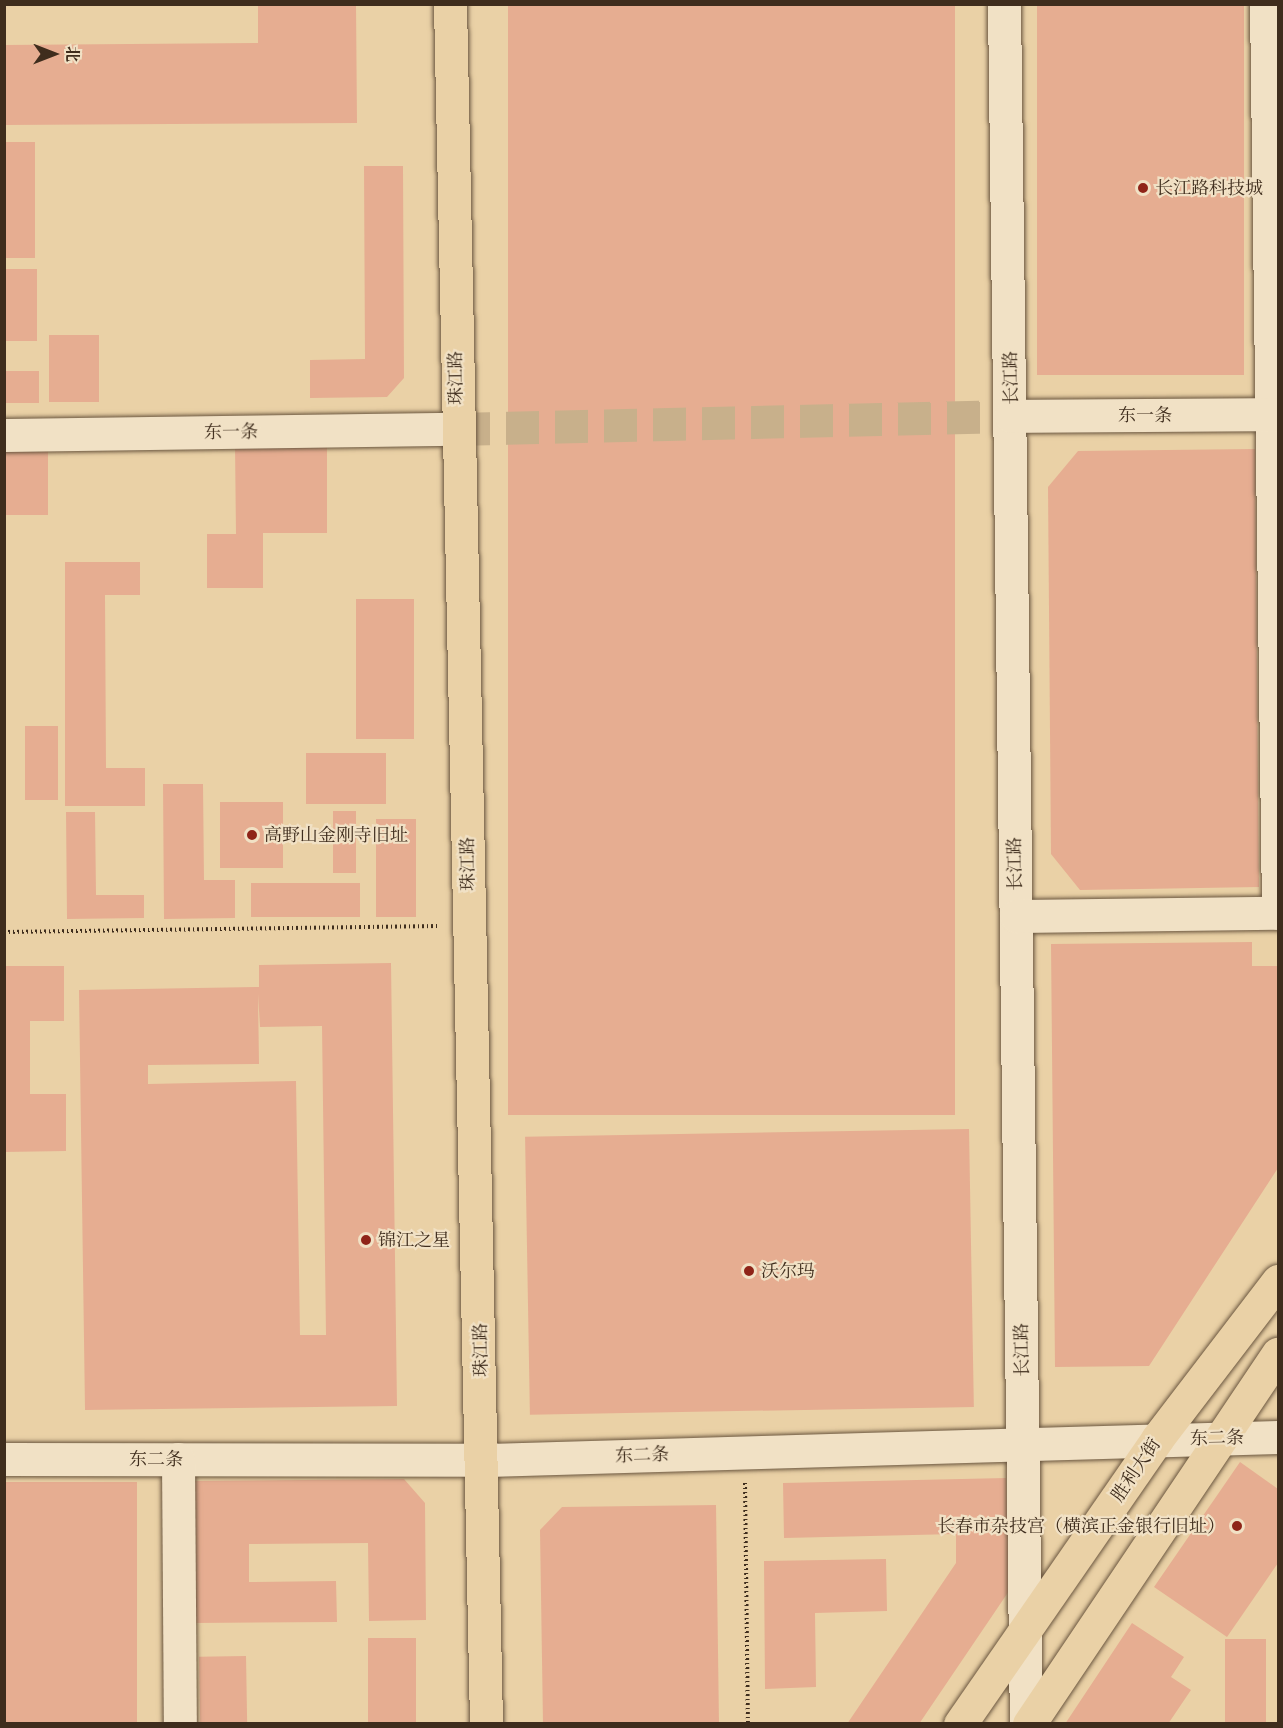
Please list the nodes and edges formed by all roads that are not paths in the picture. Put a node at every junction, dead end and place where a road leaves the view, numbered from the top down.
1 (450, 4) edge
2 (1004, 4) edge
3 (1266, 4) edge
4 (1274, 414) edge
5 (1011, 416) junction
6 (457, 429) junction
7 (4, 435) edge
8 (1278, 913) edge
9 (1016, 916) junction
10 (1278, 1281) edge
11 (1278, 1354) edge
12 (1220, 1437) junction
13 (1278, 1437) edge
14 (1157, 1439) junction
15 (1023, 1444) junction
16 (4, 1459) edge
17 (178, 1460) junction
18 (483, 1460) junction
19 (1025, 1634) junction
20 (180, 1724) edge
21 (486, 1724) edge
22 (960, 1724) edge
23 (1028, 1724) edge

1 - 6 main road, 珠江路
2 - 5 street, 长江路
3 - 4 street
4 - 5 street, 东一条
4 - 8 street
5 - 9 street, 长江路
6 - 7 street, 东一条
6 - 18 main road, 珠江路
8 - 9 street
9 - 15 street, 长江路
10 - 14 main road, 胜利大街
11 - 12 main road
12 - 13 street, 东二条
12 - 14 street, 东二条
12 - 23 main road
14 - 15 street, 东二条
14 - 19 main road, 胜利大街
15 - 18 street, 东二条
15 - 19 street, 长江路
16 - 17 street, 东二条
17 - 18 street, 东二条
17 - 20 street
18 - 21 main road, 珠江路
19 - 22 main road, 胜利大街
19 - 23 street, 长江路

